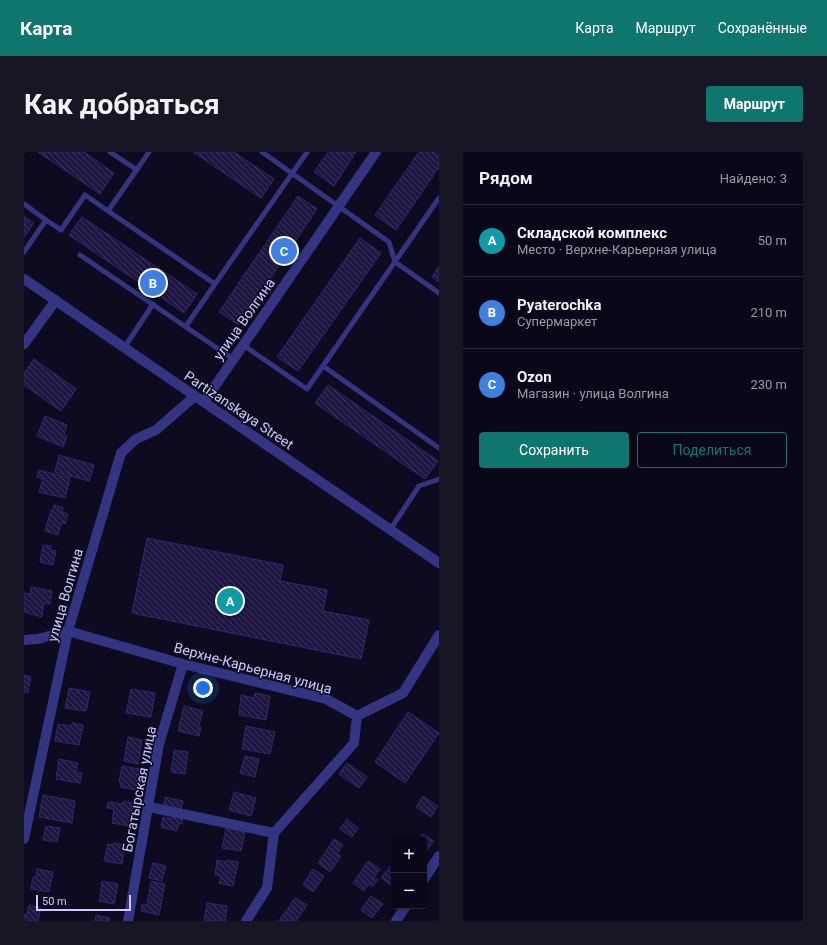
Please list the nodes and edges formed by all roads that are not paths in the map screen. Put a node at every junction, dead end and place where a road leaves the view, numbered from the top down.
1 (110, 152) edge
2 (149, 152) edge
3 (262, 152) edge
4 (307, 152) edge
5 (376, 152) edge
6 (137, 170) junction
7 (292, 173) junction
8 (439, 198) edge
9 (24, 204) edge
10 (338, 206) junction
11 (108, 211) junction
12 (46, 220) junction
13 (24, 252) edge
14 (80, 255) dead end
15 (395, 262) junction
16 (24, 279) edge
17 (215, 284) junction
18 (439, 293) edge
19 (56, 300) junction
20 (153, 304) junction
21 (186, 326) junction
22 (24, 344) edge
23 (243, 345) junction
24 (124, 348) junction
25 (234, 359) junction
26 (323, 366) junction
27 (195, 396) junction
28 (204, 402) junction
29 (439, 448) edge
30 (439, 479) edge
31 (390, 530) junction
32 (439, 563) edge
33 (68, 631) junction
34 (439, 635) edge
35 (24, 640) edge
36 (183, 664) junction
37 (358, 716) junction
38 (149, 807) junction
39 (274, 833) junction
40 (24, 839) edge
41 (439, 856) edge
42 (427, 874) edge
43 (404, 909) edge
44 (128, 921) edge
45 (246, 921) edge
46 (396, 921) edge

1 - 6 lane
2 - 6 lane
3 - 7 lane
4 - 7 lane
5 - 10 street, улица Волгина
6 - 11 lane
7 - 10 lane
7 - 17 lane
8 - 15 lane
9 - 12 lane
10 - 15 lane
10 - 23 street, улица Волгина
11 - 12 lane
11 - 17 lane
12 - 13 lane
14 - 20 lane
15 - 18 lane
15 - 26 lane
16 - 19 street, Partizanskaya Street
17 - 21 lane
19 - 22 street
19 - 24 street, Partizanskaya Street
20 - 21 lane
20 - 24 lane
21 - 25 lane
23 - 25 street, улица Волгина
23 - 26 lane
24 - 27 street, Partizanskaya Street
25 - 28 street, улица Волгина
26 - 29 lane
27 - 28 street, Partizanskaya Street
27 - 33 street, улица Волгина
28 - 31 street, Partizanskaya Street
30 - 31 lane
31 - 32 street, Partizanskaya Street
33 - 35 street
33 - 36 street, Верхне-Карьерная улица
33 - 40 street, улица Волгина
34 - 37 street
36 - 37 street, Верхне-Карьерная улица
36 - 38 street, Богатырская улица
37 - 39 street
38 - 39 street
38 - 44 street, Богатырская улица
39 - 45 street
41 - 42 street
43 - 46 street

